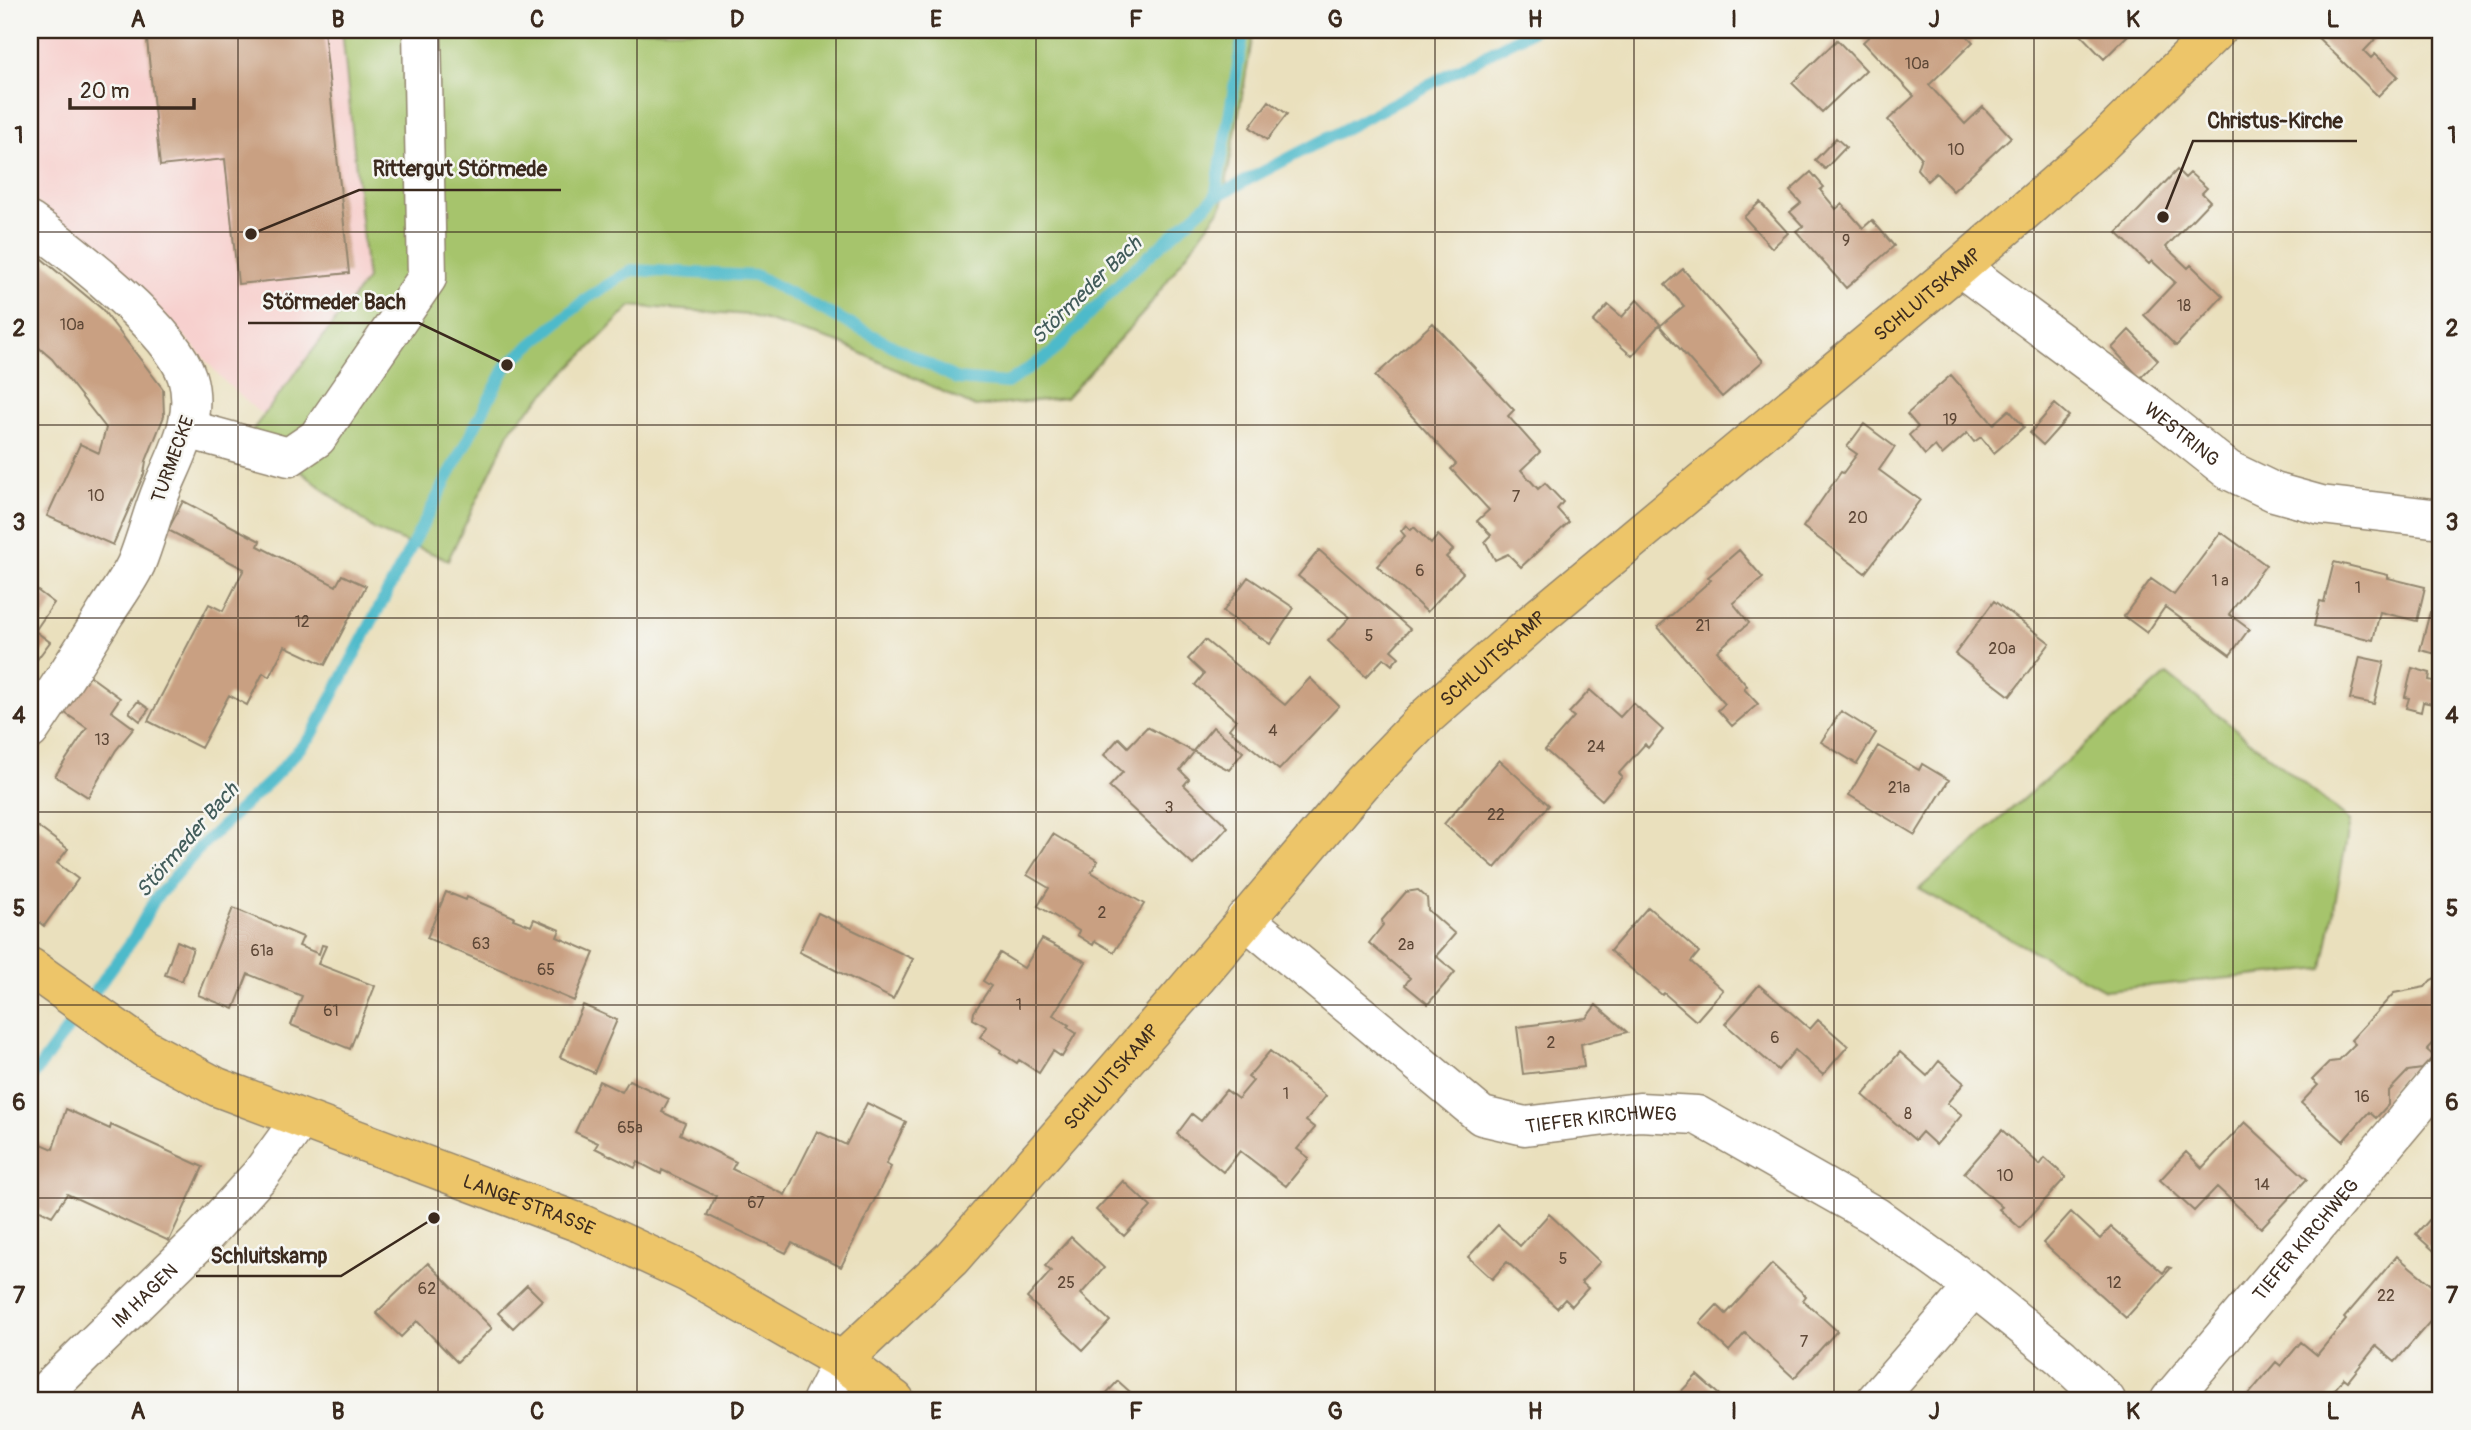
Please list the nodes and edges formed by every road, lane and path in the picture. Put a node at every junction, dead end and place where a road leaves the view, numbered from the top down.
1 (422, 30) edge
2 (2217, 30) edge
3 (30, 222) edge
4 (1960, 267) junction
5 (187, 429) junction
6 (2441, 519) edge
7 (30, 730) edge
8 (1245, 919) junction
9 (36, 972) edge
10 (2440, 1079) edge
11 (300, 1120) junction
12 (1974, 1287) junction
13 (842, 1361) junction
14 (37, 1400) edge
15 (822, 1400) edge
16 (895, 1400) edge
17 (1876, 1400) edge
18 (2106, 1400) edge
19 (2170, 1400) edge

1 - 5 street
2 - 4 main road, SCHLUITSKAMP
3 - 5 street, TURMECKE
4 - 6 street, WESTRING
4 - 8 main road, SCHLUITSKAMP
5 - 7 street, TURMECKE
8 - 12 street, TIEFER KIRCHWEG
8 - 13 main road, SCHLUITSKAMP
9 - 11 main road, LANGE STRASSE
10 - 19 street, TIEFER KIRCHWEG
11 - 13 main road, LANGE STRASSE
11 - 14 street, IM HAGEN
12 - 17 street
12 - 18 street, TIEFER KIRCHWEG
13 - 15 street
13 - 16 main road, LANGE STRASSE

